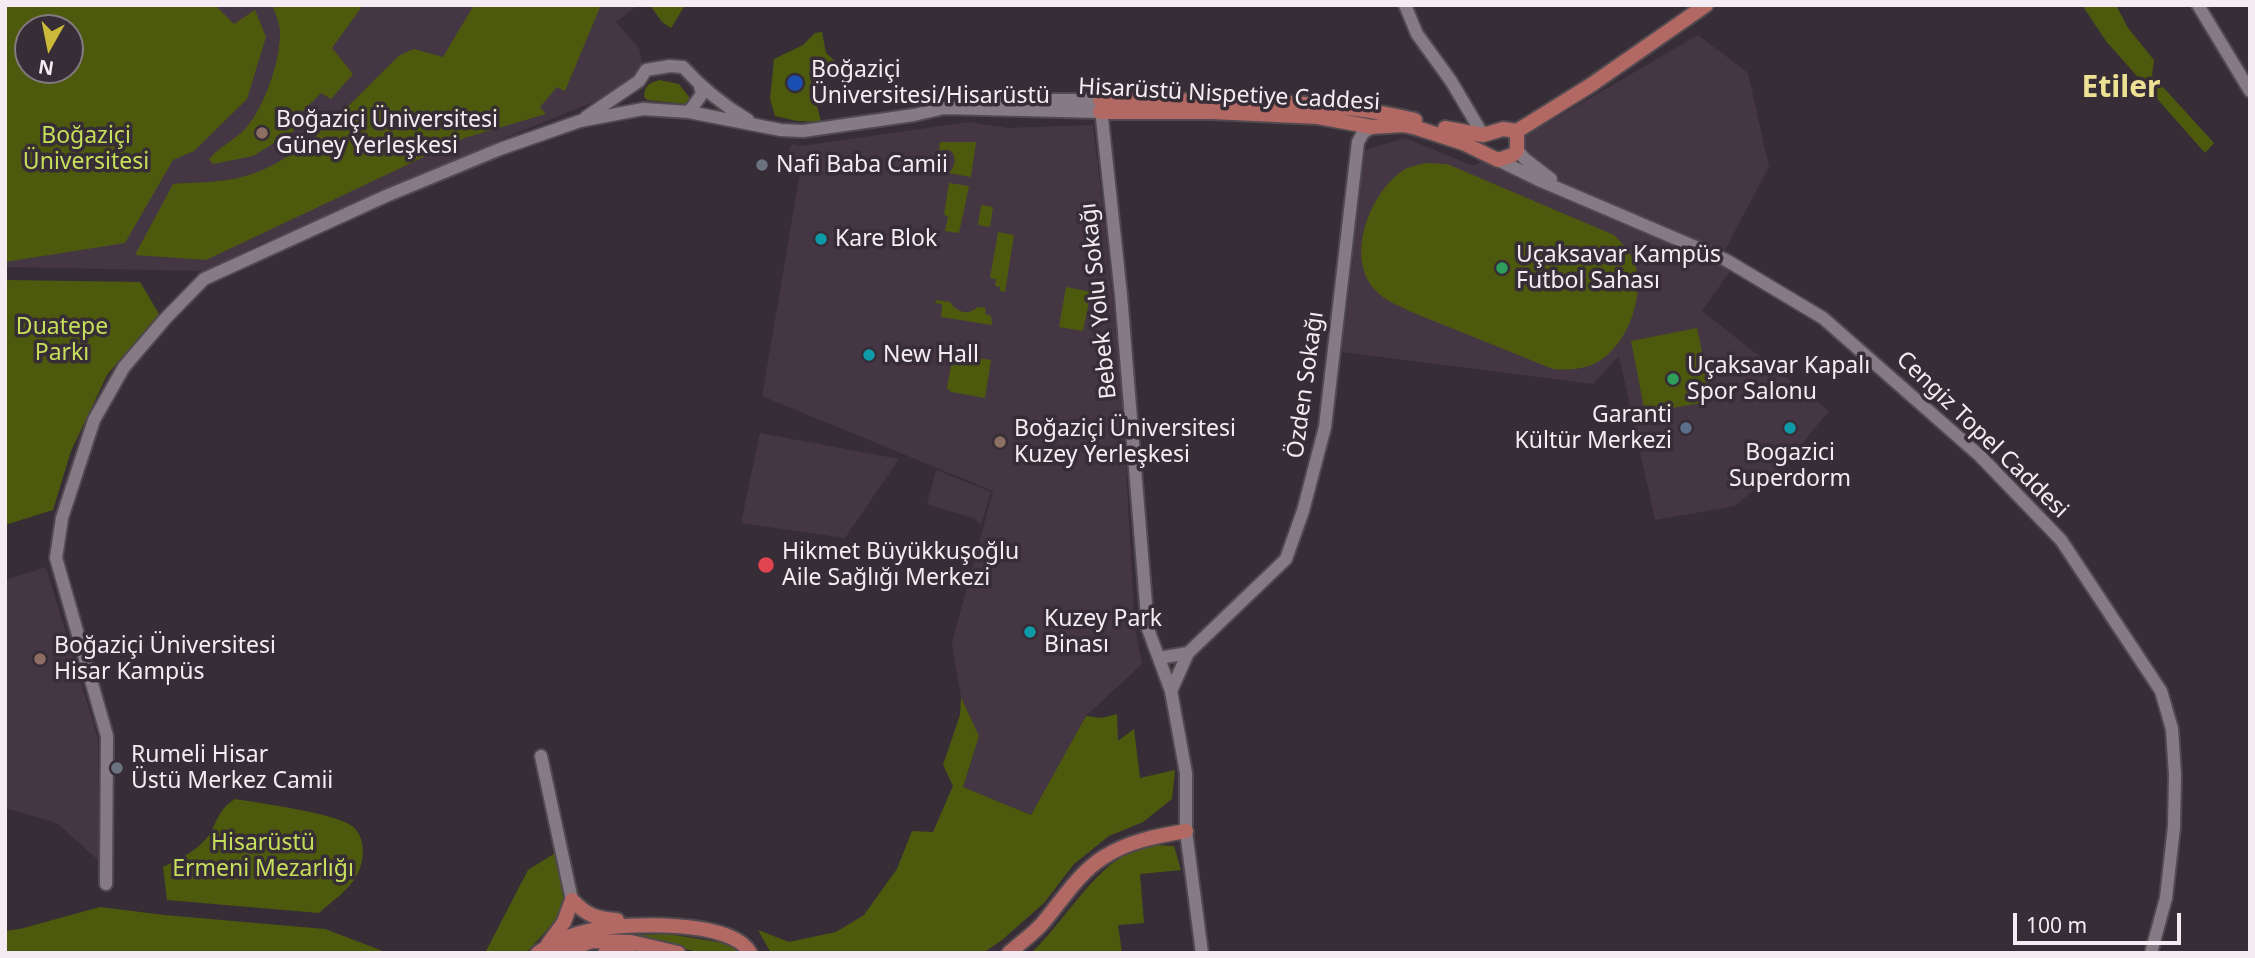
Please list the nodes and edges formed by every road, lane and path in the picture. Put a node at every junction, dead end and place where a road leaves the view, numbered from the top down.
1 (1405, 5) edge
2 (1706, 5) edge
3 (2199, 5) edge
4 (639, 81) junction
5 (700, 86) junction
6 (2250, 91) edge
7 (1100, 106) junction
8 (643, 109) junction
9 (689, 112) junction
10 (580, 121) junction
11 (757, 125) junction
12 (1372, 127) junction
13 (1517, 131) junction
14 (1483, 135) junction
15 (1517, 150) junction
16 (1492, 158) junction
17 (1558, 186) junction
18 (1188, 653) junction
19 (1159, 658) junction
20 (1171, 691) junction
21 (541, 756) dead end
22 (1186, 831) junction
23 (106, 884) dead end
24 (572, 900) junction
25 (657, 925) junction
26 (541, 950) edge
27 (561, 953) edge
28 (605, 953) edge
29 (629, 953) edge
30 (678, 953) edge
31 (750, 953) edge
32 (1009, 953) edge
33 (1202, 953) edge
34 (2151, 953) edge

1 - 14 main road
2 - 13 main road
3 - 6 main road
4 - 5 main road, Hisarüstü Nispetiye Caddesi
4 - 8 main road
4 - 10 main road, Hisarüstü Nispetiye Caddesi
5 - 9 main road
5 - 11 main road, Hisarüstü Nispetiye Caddesi
7 - 11 main road, Hisarüstü Nispetiye Caddesi
7 - 12 main road, Hisarüstü Nispetiye Caddesi
7 - 14 main road
7 - 19 main road, Bebek Yolu Sokağı
8 - 9 main road, Hisarüstü Nispetiye Caddesi
8 - 10 main road, Hisarüstü Nispetiye Caddesi
9 - 11 main road, Hisarüstü Nispetiye Caddesi
10 - 23 main road, Hisarüstü Nispetiye Caddesi
12 - 16 main road, Hisarüstü Nispetiye Caddesi
12 - 18 main road, Özden Sokağı
13 - 14 main road
13 - 15 main road
14 - 16 main road
15 - 16 main road
15 - 17 main road
16 - 17 main road, Cengiz Topel Caddesi
17 - 34 main road, Cengiz Topel Caddesi
18 - 19 main road
18 - 20 main road, Özden Sokağı
19 - 20 main road, Bebek Yolu Sokağı
20 - 22 main road, Bebek Yolu Sokağı
21 - 24 main road
22 - 32 main road
22 - 33 main road, Bebek Yolu Sokağı
24 - 25 main road
24 - 26 main road
25 - 26 main road
25 - 31 main road
27 - 30 main road
28 - 29 main road

